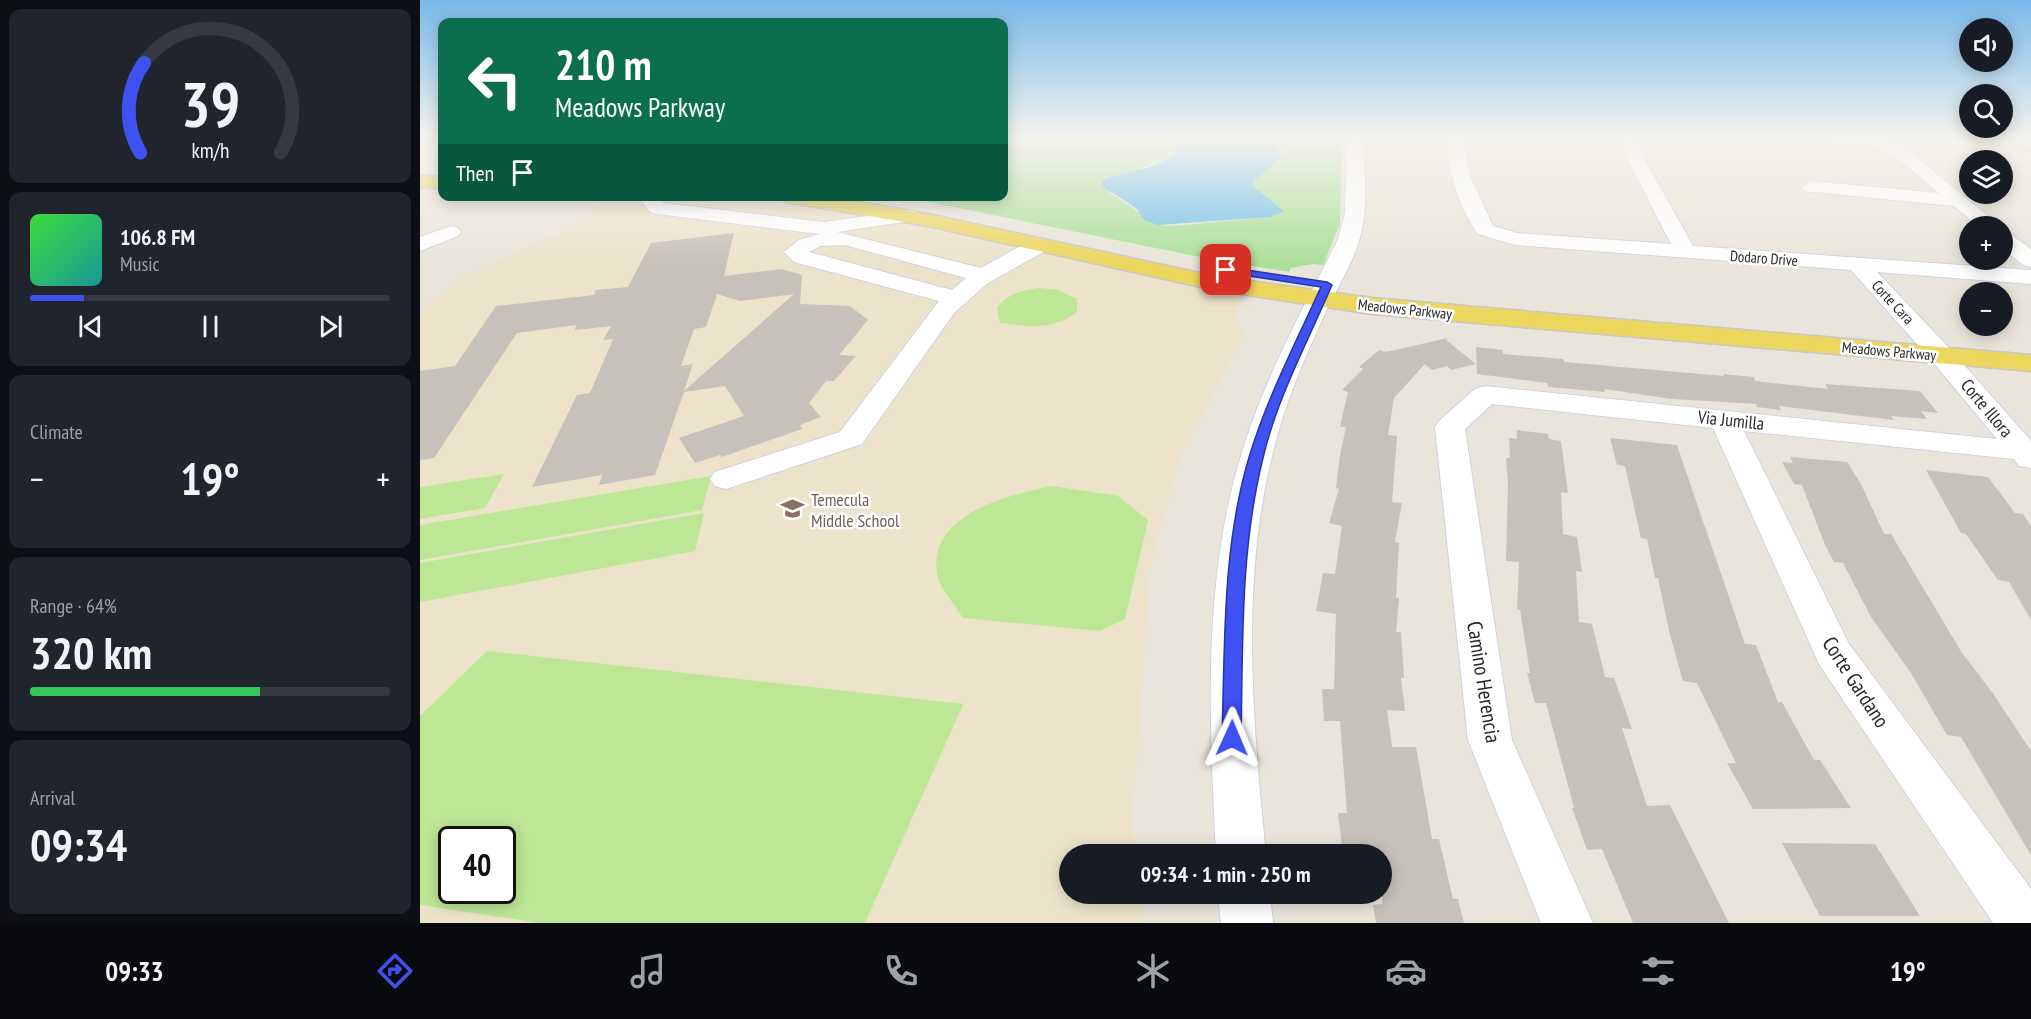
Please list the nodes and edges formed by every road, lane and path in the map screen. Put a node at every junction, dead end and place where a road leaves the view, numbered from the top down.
1 (1355, 180) edge
2 (1462, 180) edge
3 (1647, 180) edge
4 (1933, 180) edge
5 (420, 182) edge
6 (438, 182) edge
7 (1811, 187) dead end
8 (651, 201) edge
9 (817, 201) edge
10 (897, 201) edge
11 (1958, 201) junction
12 (910, 216) junction
13 (1977, 216) edge
14 (451, 232) dead end
15 (420, 245) edge
16 (1039, 245) junction
17 (2013, 246) edge
18 (1686, 252) junction
19 (2031, 260) edge
20 (1858, 265) junction
21 (984, 276) junction
22 (2031, 277) edge
23 (1324, 292) junction
24 (955, 298) junction
25 (1935, 348) junction
26 (2031, 348) edge
27 (2031, 363) edge
28 (1724, 420) junction
29 (1450, 427) joint
30 (2028, 454) edge
31 (726, 478) dead end
32 (1240, 844) edge
33 (1245, 904) edge
34 (1247, 923) edge
35 (1567, 923) edge
36 (2024, 923) edge

1 - 23 street
2 - 18 street, Dodaro Drive
3 - 18 street
4 - 11 street
5 - 6 main road
7 - 11 street
8 - 12 street
9 - 12 main road, Meadows Parkway
10 - 23 main road, Meadows Parkway
11 - 13 street
12 - 16 main road, Meadows Parkway
14 - 15 street
16 - 21 street
16 - 23 main road, Meadows Parkway
17 - 19 street
18 - 20 street, Dodaro Drive
20 - 22 street, Dodaro Drive
20 - 25 street, Corte Cara
21 - 24 street
21 - 24 street
23 - 25 main road, Meadows Parkway
23 - 32 street
24 - 31 street
25 - 26 main road, Meadows Parkway
25 - 27 main road, Meadows Parkway
25 - 30 street, Corte Illora
28 - 29 street, Via Jumilla
28 - 30 street, Via Jumilla
28 - 36 street, Corte Gardano
29 - 35 street, Camino Herencia
33 - 34 street

